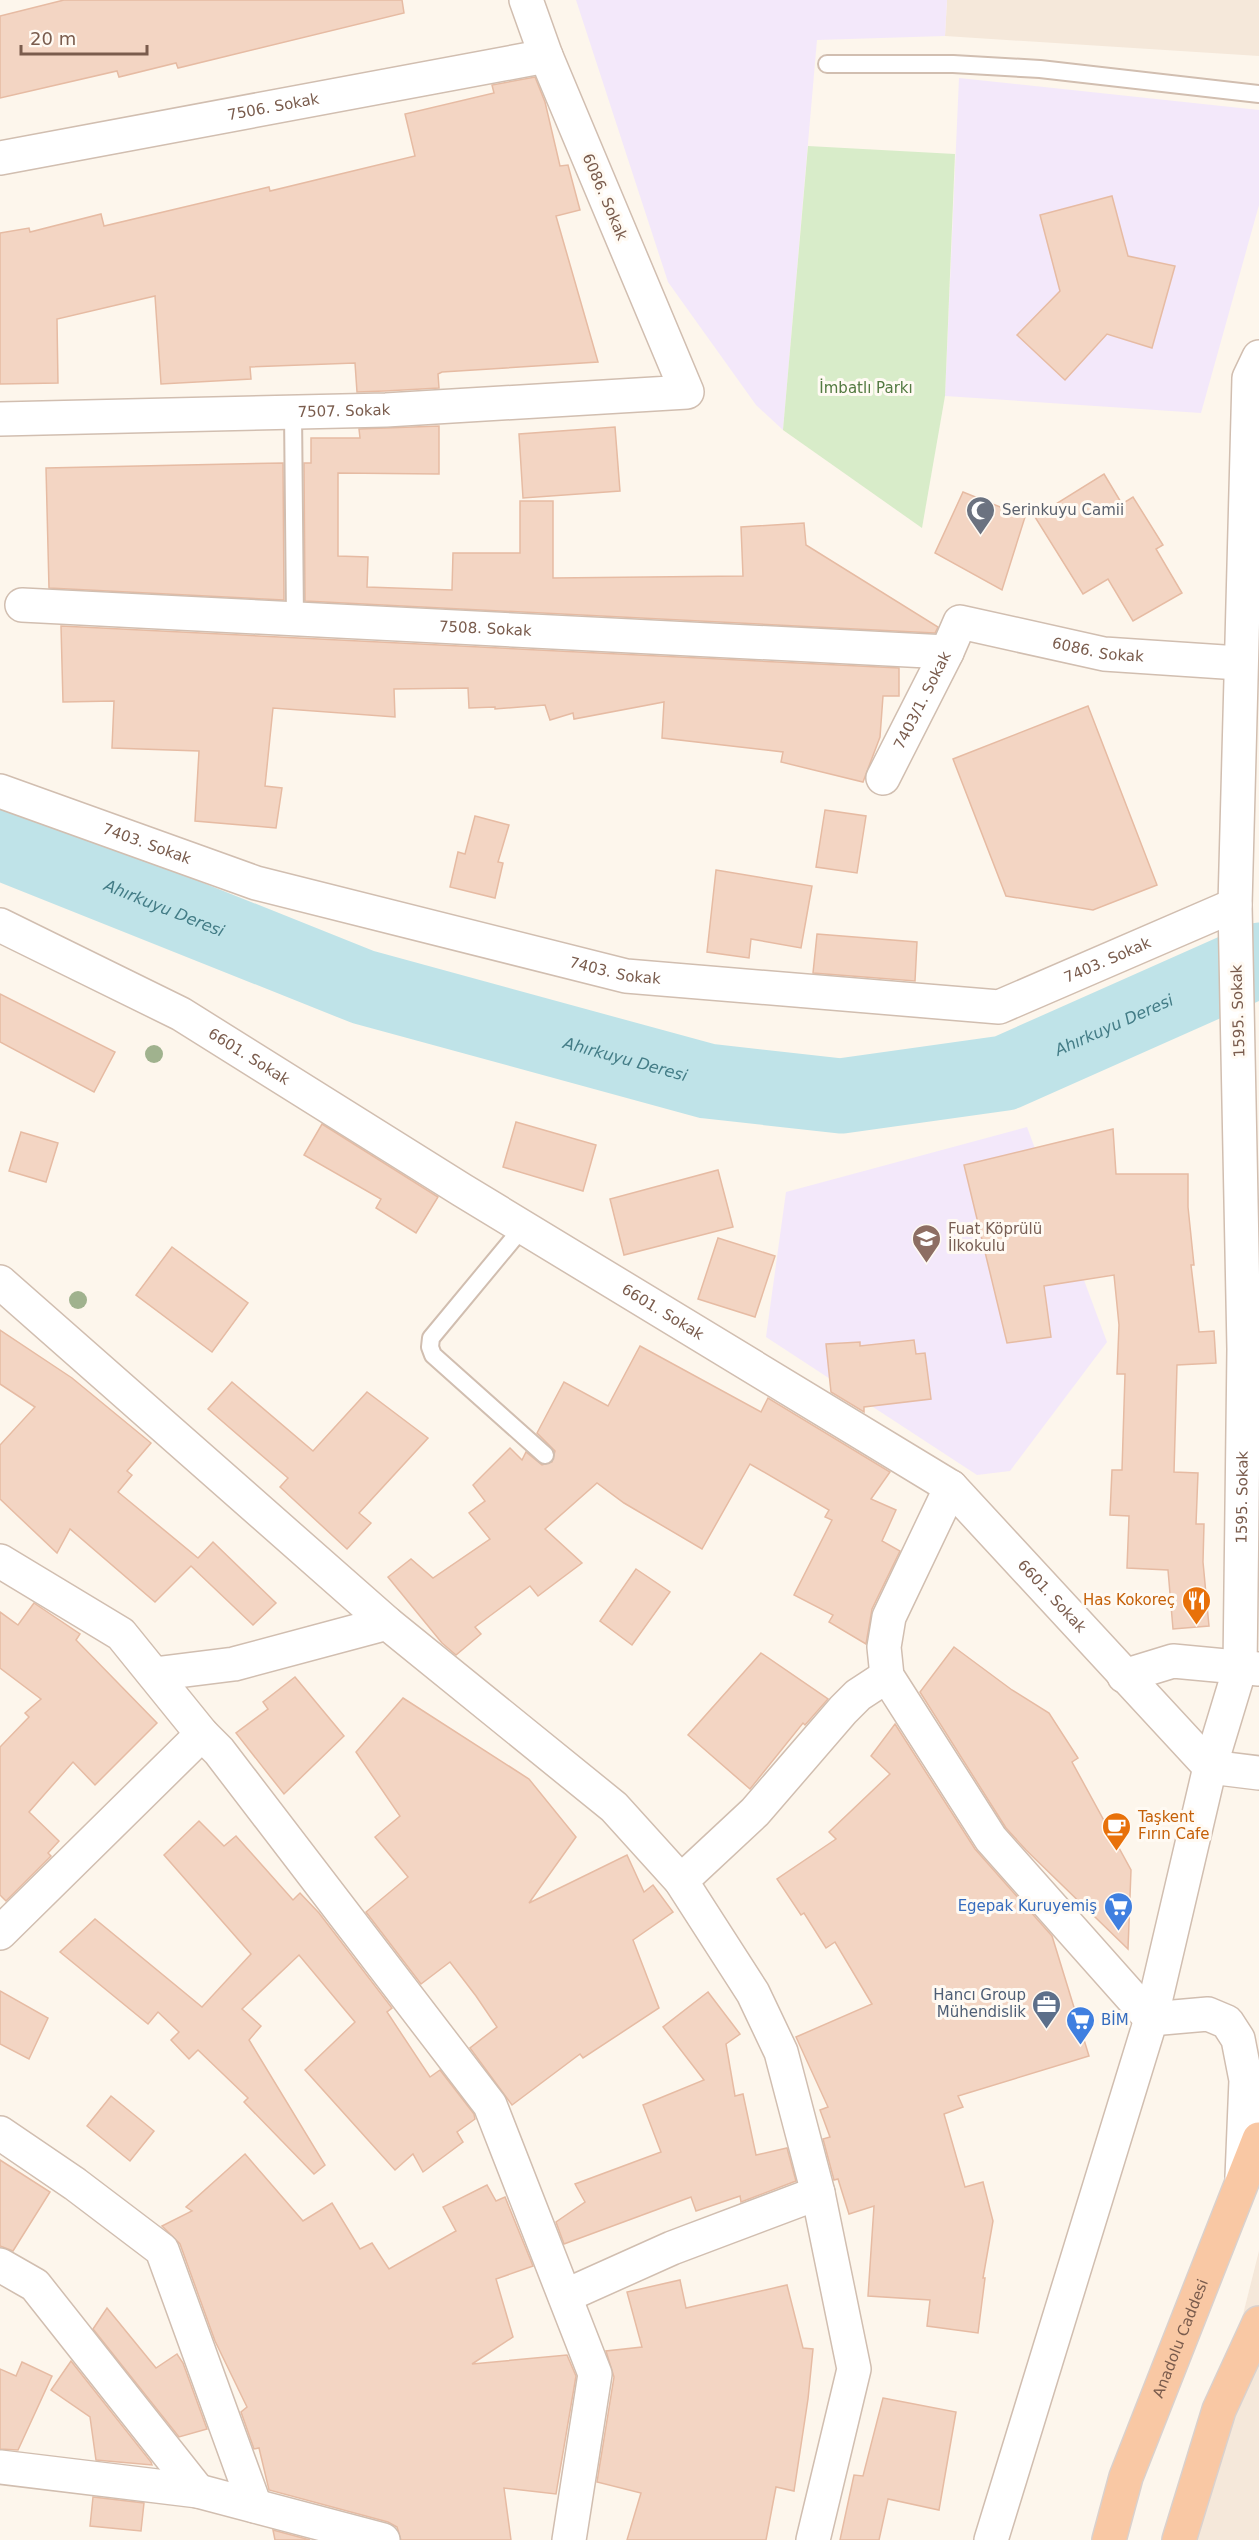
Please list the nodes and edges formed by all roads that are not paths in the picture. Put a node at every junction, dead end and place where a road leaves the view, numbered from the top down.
1 (526, 0) edge
2 (546, 56) junction
3 (827, 64) dead end
4 (1259, 94) edge
5 (0, 158) edge
6 (1259, 357) edge
7 (687, 392) joint
8 (293, 412) junction
9 (0, 419) edge
10 (22, 605) dead end
11 (295, 619) junction
12 (960, 622) joint
13 (947, 652) junction
14 (1239, 663) junction
15 (1248, 731) edge
16 (883, 778) dead end
17 (0, 791) edge
18 (1235, 911) junction
19 (0, 925) edge
20 (523, 1227) junction
21 (0, 1282) edge
22 (545, 1455) dead end
23 (951, 1487) junction
24 (0, 1561) edge
25 (387, 1623) junction
26 (1249, 1669) edge
27 (154, 1674) junction
28 (887, 1676) junction
29 (1124, 1676) junction
30 (202, 1734) junction
31 (1210, 1767) junction
32 (1259, 1773) edge
33 (681, 1881) junction
34 (0, 1932) edge
35 (1151, 2019) junction
36 (0, 2133) edge
37 (1259, 2139) edge
38 (1242, 2182) junction
39 (818, 2193) junction
40 (0, 2265) edge
41 (565, 2296) junction
42 (1259, 2323) edge
43 (0, 2467) edge
44 (198, 2491) junction
45 (255, 2506) junction
46 (383, 2540) edge
47 (569, 2540) edge
48 (813, 2540) edge
49 (992, 2540) edge
50 (1109, 2540) edge
51 (1179, 2540) edge

1 - 2 street, 6086. Sokak
2 - 5 street, 7506. Sokak
2 - 7 street, 6086. Sokak
3 - 4 lane
6 - 14 street, 1595. Sokak
7 - 8 street, 7507. Sokak
8 - 9 street, 7507. Sokak
8 - 11 lane
10 - 11 street, 7508. Sokak
11 - 13 street, 7508. Sokak
12 - 13 street, 7403/1. Sokak
12 - 14 street, 6086. Sokak
13 - 16 street, 7403/1. Sokak
14 - 15 street, 1595. Sokak
15 - 18 street, 1595. Sokak
17 - 18 street, 7403. Sokak
18 - 26 street, 1595. Sokak
19 - 20 street, 6601. Sokak
20 - 22 lane
20 - 23 street, 6601. Sokak
21 - 25 street
23 - 28 street
23 - 29 street, 6601. Sokak
24 - 27 street
25 - 27 street
25 - 33 street
26 - 29 street
26 - 31 street, 1595. Sokak
27 - 30 street
28 - 33 street
28 - 35 street
29 - 31 street, 6601. Sokak
30 - 34 street
30 - 41 street
31 - 32 street
31 - 35 street, 1595. Sokak
33 - 39 street
35 - 38 street
35 - 49 street, 1595. Sokak
36 - 45 street
37 - 38 highway, Anadolu Caddesi
38 - 50 highway, Anadolu Caddesi
39 - 41 street
39 - 48 street
40 - 44 street
41 - 47 street
42 - 51 highway
43 - 44 street
44 - 45 street
45 - 46 street

